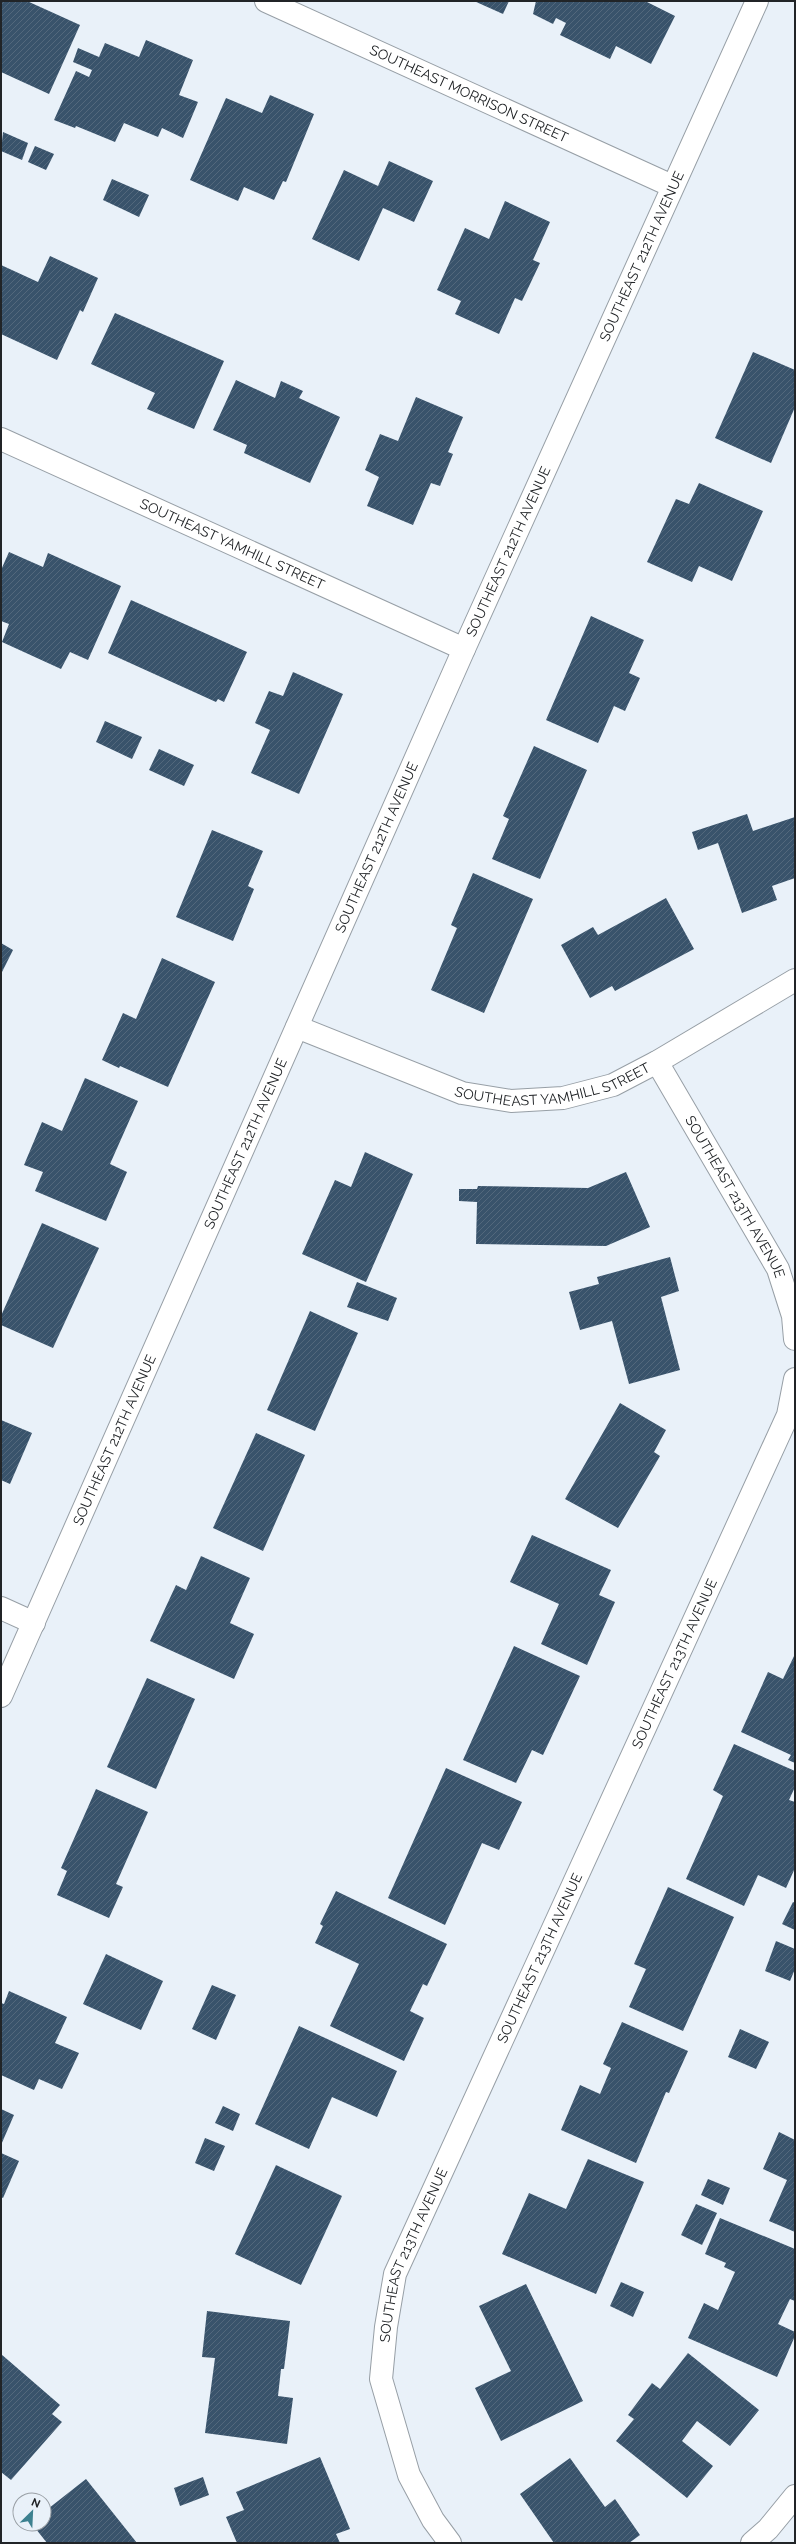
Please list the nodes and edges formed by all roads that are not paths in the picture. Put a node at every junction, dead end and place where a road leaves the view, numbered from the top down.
1 (266, 1) edge
2 (756, 1) edge
3 (672, 186) junction
4 (1, 438) edge
5 (464, 649) junction
6 (795, 980) edge
7 (297, 1027) junction
8 (657, 1062) junction
9 (795, 1339) edge
10 (795, 1379) edge
11 (1, 1608) edge
12 (34, 1622) junction
13 (1, 1696) edge
14 (795, 2496) edge
15 (450, 2543) edge
16 (752, 2543) edge

1 - 3 street, SOUTHEAST MORRISON STREET
2 - 3 street, SOUTHEAST 212TH AVENUE
3 - 5 street, SOUTHEAST 212TH AVENUE
4 - 5 street, SOUTHEAST YAMHILL STREET
5 - 7 street, SOUTHEAST 212TH AVENUE
6 - 8 street, SOUTHEAST YAMHILL STREET
7 - 8 street, SOUTHEAST YAMHILL STREET
7 - 12 street, SOUTHEAST 212TH AVENUE
8 - 9 street, SOUTHEAST 213TH AVENUE
10 - 15 street, SOUTHEAST 213TH AVENUE
11 - 12 street
12 - 13 street, SOUTHEAST 212TH AVENUE
14 - 16 street

